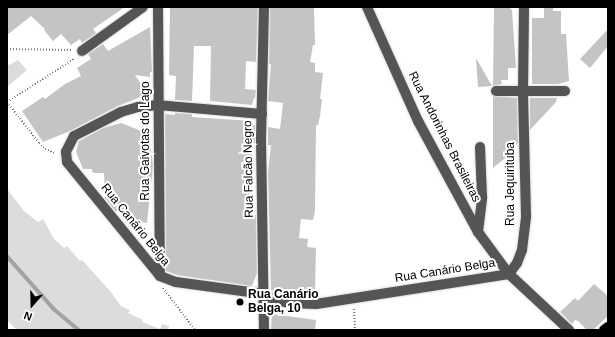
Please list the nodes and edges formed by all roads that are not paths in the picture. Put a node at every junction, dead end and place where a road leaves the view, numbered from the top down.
1 (143, 7) edge
2 (158, 7) edge
3 (264, 7) edge
4 (367, 7) edge
5 (524, 7) edge
6 (82, 51) road end
7 (496, 91) dead end
8 (523, 91) junction
9 (565, 91) dead end
10 (158, 105) junction
11 (262, 114) junction
12 (480, 147) dead end
13 (478, 232) junction
14 (508, 274) junction
15 (160, 276) junction
16 (264, 294) junction
17 (608, 327) edge
18 (264, 330) edge
19 (569, 330) edge
20 (604, 330) edge

1 - 6 street
2 - 10 street, Rua Gaivotas do Lago
3 - 11 street, Rua Falcão Negro
4 - 13 street, Rua Andorinhas Brasileiras
5 - 8 street, Rua Jequirituba
7 - 8 street
8 - 9 street
8 - 14 street, Rua Jequirituba
10 - 11 street
10 - 15 street, Rua Gaivotas do Lago
10 - 15 street, Rua Canário Belga
11 - 16 street, Rua Falcão Negro
12 - 13 street
13 - 14 street, Rua Andorinhas Brasileiras
14 - 16 street, Rua Canário Belga
14 - 19 street, Rua Andorinhas Brasileiras
15 - 16 street, Rua Canário Belga
16 - 18 street, Rua Falcão Negro
17 - 20 main road

